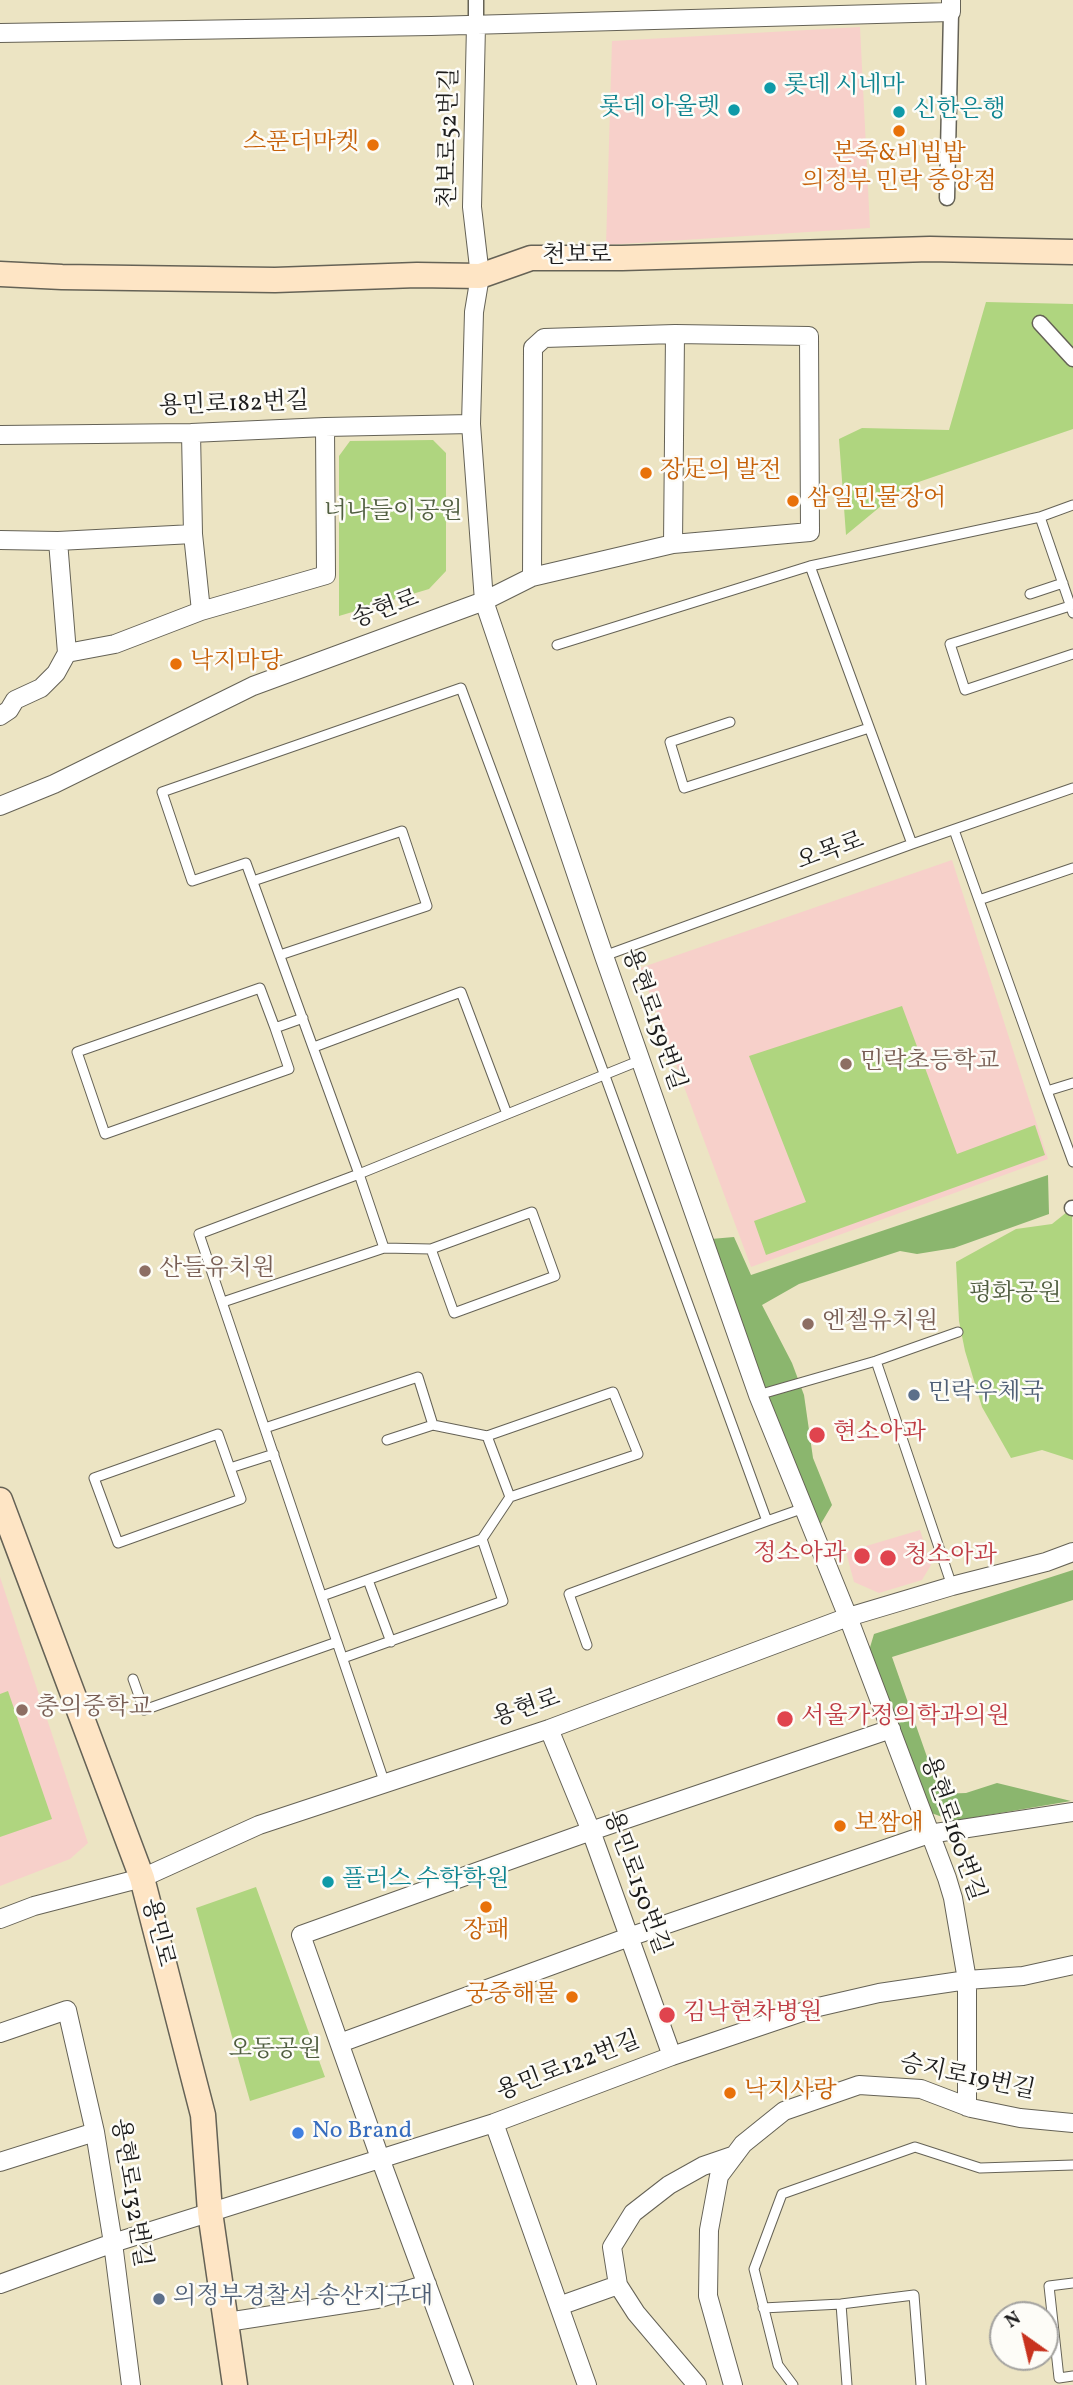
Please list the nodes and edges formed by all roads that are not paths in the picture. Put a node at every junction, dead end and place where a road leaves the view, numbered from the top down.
1 (476, 0) edge
2 (951, 6) edge
3 (476, 25) junction
4 (0, 33) edge
5 (947, 198) dead end
6 (1073, 252) edge
7 (0, 274) edge
8 (480, 276) junction
9 (1040, 323) dead end
10 (675, 334) junction
11 (1073, 359) edge
12 (471, 424) junction
13 (325, 427) junction
14 (191, 433) junction
15 (0, 435) edge
16 (1073, 505) edge
17 (1040, 517) junction
18 (193, 534) junction
19 (0, 540) edge
20 (58, 541) junction
21 (673, 544) junction
22 (810, 566) junction
23 (532, 578) junction
24 (1063, 583) junction
25 (1030, 594) dead end
26 (484, 601) junction
27 (1072, 610) edge
28 (201, 611) junction
29 (557, 645) dead end
30 (67, 653) junction
31 (1073, 654) edge
32 (0, 716) edge
33 (730, 722) dead end
34 (869, 728) junction
35 (1073, 788) edge
36 (0, 806) edge
37 (954, 830) junction
38 (912, 844) junction
39 (1073, 868) edge
40 (253, 881) junction
41 (979, 900) junction
42 (280, 955) junction
43 (604, 956) junction
44 (303, 1018) junction
45 (275, 1028) junction
46 (314, 1048) junction
47 (641, 1060) junction
48 (605, 1076) junction
49 (1073, 1083) edge
50 (1047, 1091) junction
51 (507, 1114) junction
52 (1073, 1162) edge
53 (359, 1174) junction
54 (384, 1248) junction
55 (431, 1250) junction
56 (223, 1302) junction
57 (958, 1332) dead end
58 (876, 1361) junction
59 (758, 1395) junction
60 (433, 1424) junction
61 (265, 1428) junction
62 (487, 1436) junction
63 (387, 1440) dead end
64 (274, 1454) junction
65 (230, 1468) junction
66 (510, 1497) junction
67 (0, 1500) edge
68 (804, 1508) junction
69 (767, 1521) junction
70 (482, 1539) junction
71 (1073, 1552) edge
72 (368, 1580) junction
73 (952, 1586) junction
74 (322, 1596) junction
75 (848, 1618) junction
76 (337, 1642) junction
77 (391, 1642) junction
78 (587, 1644) dead end
79 (343, 1658) junction
80 (134, 1679) dead end
81 (549, 1729) junction
82 (891, 1729) junction
83 (385, 1784) junction
84 (1073, 1812) edge
85 (590, 1831) junction
86 (929, 1834) junction
87 (142, 1878) junction
88 (0, 1919) edge
89 (629, 1937) junction
90 (1073, 1965) edge
91 (967, 1980) junction
92 (0, 2033) edge
93 (340, 2043) junction
94 (672, 2056) junction
95 (967, 2107) junction
96 (494, 2123) junction
97 (1073, 2123) edge
98 (95, 2132) junction
99 (735, 2155) junction
100 (380, 2158) junction
101 (0, 2162) edge
102 (1073, 2165) edge
103 (210, 2212) junction
104 (113, 2243) junction
105 (1073, 2283) edge
106 (0, 2284) edge
107 (426, 2284) junction
108 (618, 2285) junction
109 (841, 2304) junction
110 (559, 2306) junction
111 (764, 2308) junction
112 (227, 2322) junction
113 (1073, 2376) edge
114 (131, 2385) edge
115 (235, 2385) edge
116 (464, 2385) edge
117 (587, 2385) edge
118 (697, 2385) edge
119 (733, 2385) edge
120 (793, 2385) edge
121 (847, 2385) edge
122 (921, 2385) edge

1 - 3 street, 천보로52번길
2 - 3 street
2 - 5 street
3 - 4 street
3 - 8 street, 천보로52번길
6 - 8 main road, 천보로
7 - 8 main road, 천보로
8 - 12 street, 천보로52번길
9 - 11 street
10 - 21 street
10 - 21 street, 송현로
10 - 23 street
12 - 13 street, 용민로182번길
12 - 26 street, 용현로159번길
13 - 14 street, 용민로182번길
13 - 28 street
14 - 15 street, 용민로182번길
14 - 18 street
16 - 17 lane
17 - 22 lane
17 - 24 lane
18 - 20 street
18 - 28 street
19 - 20 street
20 - 30 street
21 - 23 street, 송현로
22 - 29 lane
22 - 34 lane
23 - 26 street, 송현로
24 - 25 lane
24 - 27 lane
26 - 36 street, 송현로
26 - 43 street, 용현로159번길
27 - 31 lane
28 - 30 street
30 - 32 street
33 - 34 lane
34 - 38 lane
35 - 37 lane, 오목로
37 - 38 lane, 오목로
37 - 41 lane
38 - 43 lane, 오목로
39 - 41 lane
40 - 42 lane
40 - 42 lane
40 - 48 lane
41 - 50 lane
42 - 44 lane
43 - 47 street, 용현로159번길
44 - 45 lane
44 - 46 lane
45 - 45 lane
46 - 51 lane
46 - 53 lane
47 - 48 lane
47 - 59 street, 용현로159번길
48 - 51 lane
48 - 69 lane
49 - 50 lane
50 - 52 lane
51 - 53 lane
53 - 54 lane
53 - 56 lane
54 - 55 lane
54 - 56 lane
55 - 55 lane
56 - 61 lane
57 - 58 lane
58 - 59 lane
58 - 73 lane
59 - 68 street, 용현로159번길
60 - 61 lane
60 - 62 lane
60 - 63 lane
61 - 64 lane
62 - 66 lane
62 - 66 lane
64 - 65 lane
64 - 74 lane
65 - 65 lane
66 - 70 lane
67 - 87 main road, 용민로
68 - 69 lane
68 - 75 street, 용현로159번길
69 - 78 lane
70 - 72 lane
70 - 77 lane
71 - 73 street, 용현로
72 - 74 lane
72 - 77 lane
73 - 75 street, 용현로
74 - 76 lane
75 - 81 street, 용현로
75 - 82 street, 용현로160번길
76 - 79 lane
76 - 80 lane
77 - 79 lane
79 - 83 lane
81 - 83 street, 용현로
81 - 85 street, 용민로150번길
82 - 85 street
82 - 86 street, 용현로160번길
83 - 87 street, 용현로
84 - 86 street
85 - 89 street, 용민로150번길
85 - 93 street
86 - 89 street
86 - 91 street, 용현로160번길
87 - 88 street, 용현로
87 - 103 main road, 용민로
89 - 93 street
89 - 94 street, 용민로150번길
90 - 91 street, 용민로122번길
91 - 94 street, 용민로122번길
91 - 95 street, 용현로160번길
92 - 98 street, 용현로132번길
93 - 100 street
94 - 96 street, 용민로122번길
95 - 97 street, 승지로19번길
95 - 99 street, 승지로19번길
96 - 100 street, 용민로122번길
96 - 110 street
98 - 101 street
98 - 104 street, 용현로132번길
99 - 108 street
99 - 119 street, 승지로19번길
100 - 103 street, 용민로122번길
100 - 107 street
102 - 111 lane
103 - 104 street, 용민로122번길
103 - 112 main road, 용민로
104 - 106 street, 용민로122번길
104 - 114 street, 용현로132번길
105 - 113 lane
107 - 112 street
107 - 116 street
108 - 110 street
108 - 118 street
109 - 111 lane
109 - 121 lane
109 - 122 lane
110 - 117 street
111 - 120 lane
112 - 115 main road, 용민로

